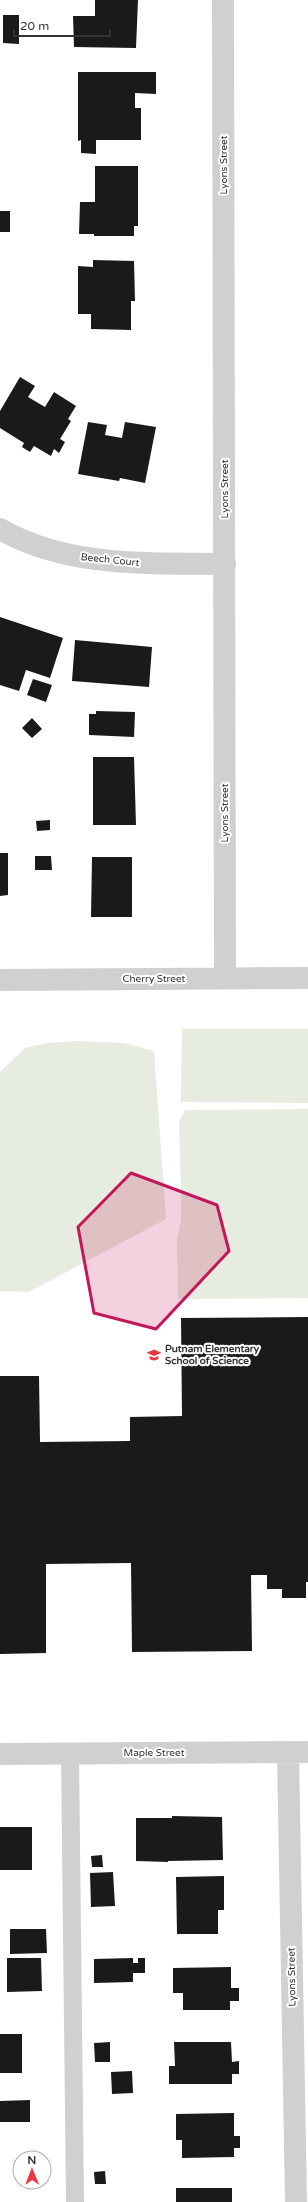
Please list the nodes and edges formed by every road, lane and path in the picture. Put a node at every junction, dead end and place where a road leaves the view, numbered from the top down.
1 (223, 0) edge
2 (0, 529) edge
3 (225, 564) junction
4 (225, 978) junction
5 (308, 978) edge
6 (0, 980) edge
7 (298, 1752) edge
8 (0, 1754) edge
9 (70, 1754) junction
10 (75, 2202) edge
11 (296, 2202) edge

1 - 3 street, Lyons Street
2 - 3 street, Beech Court
3 - 4 street, Lyons Street
4 - 5 street, Cherry Street
4 - 6 street, Cherry Street
7 - 9 street, Maple Street
7 - 11 street, Lyons Street
8 - 9 street, Maple Street
9 - 10 lane

